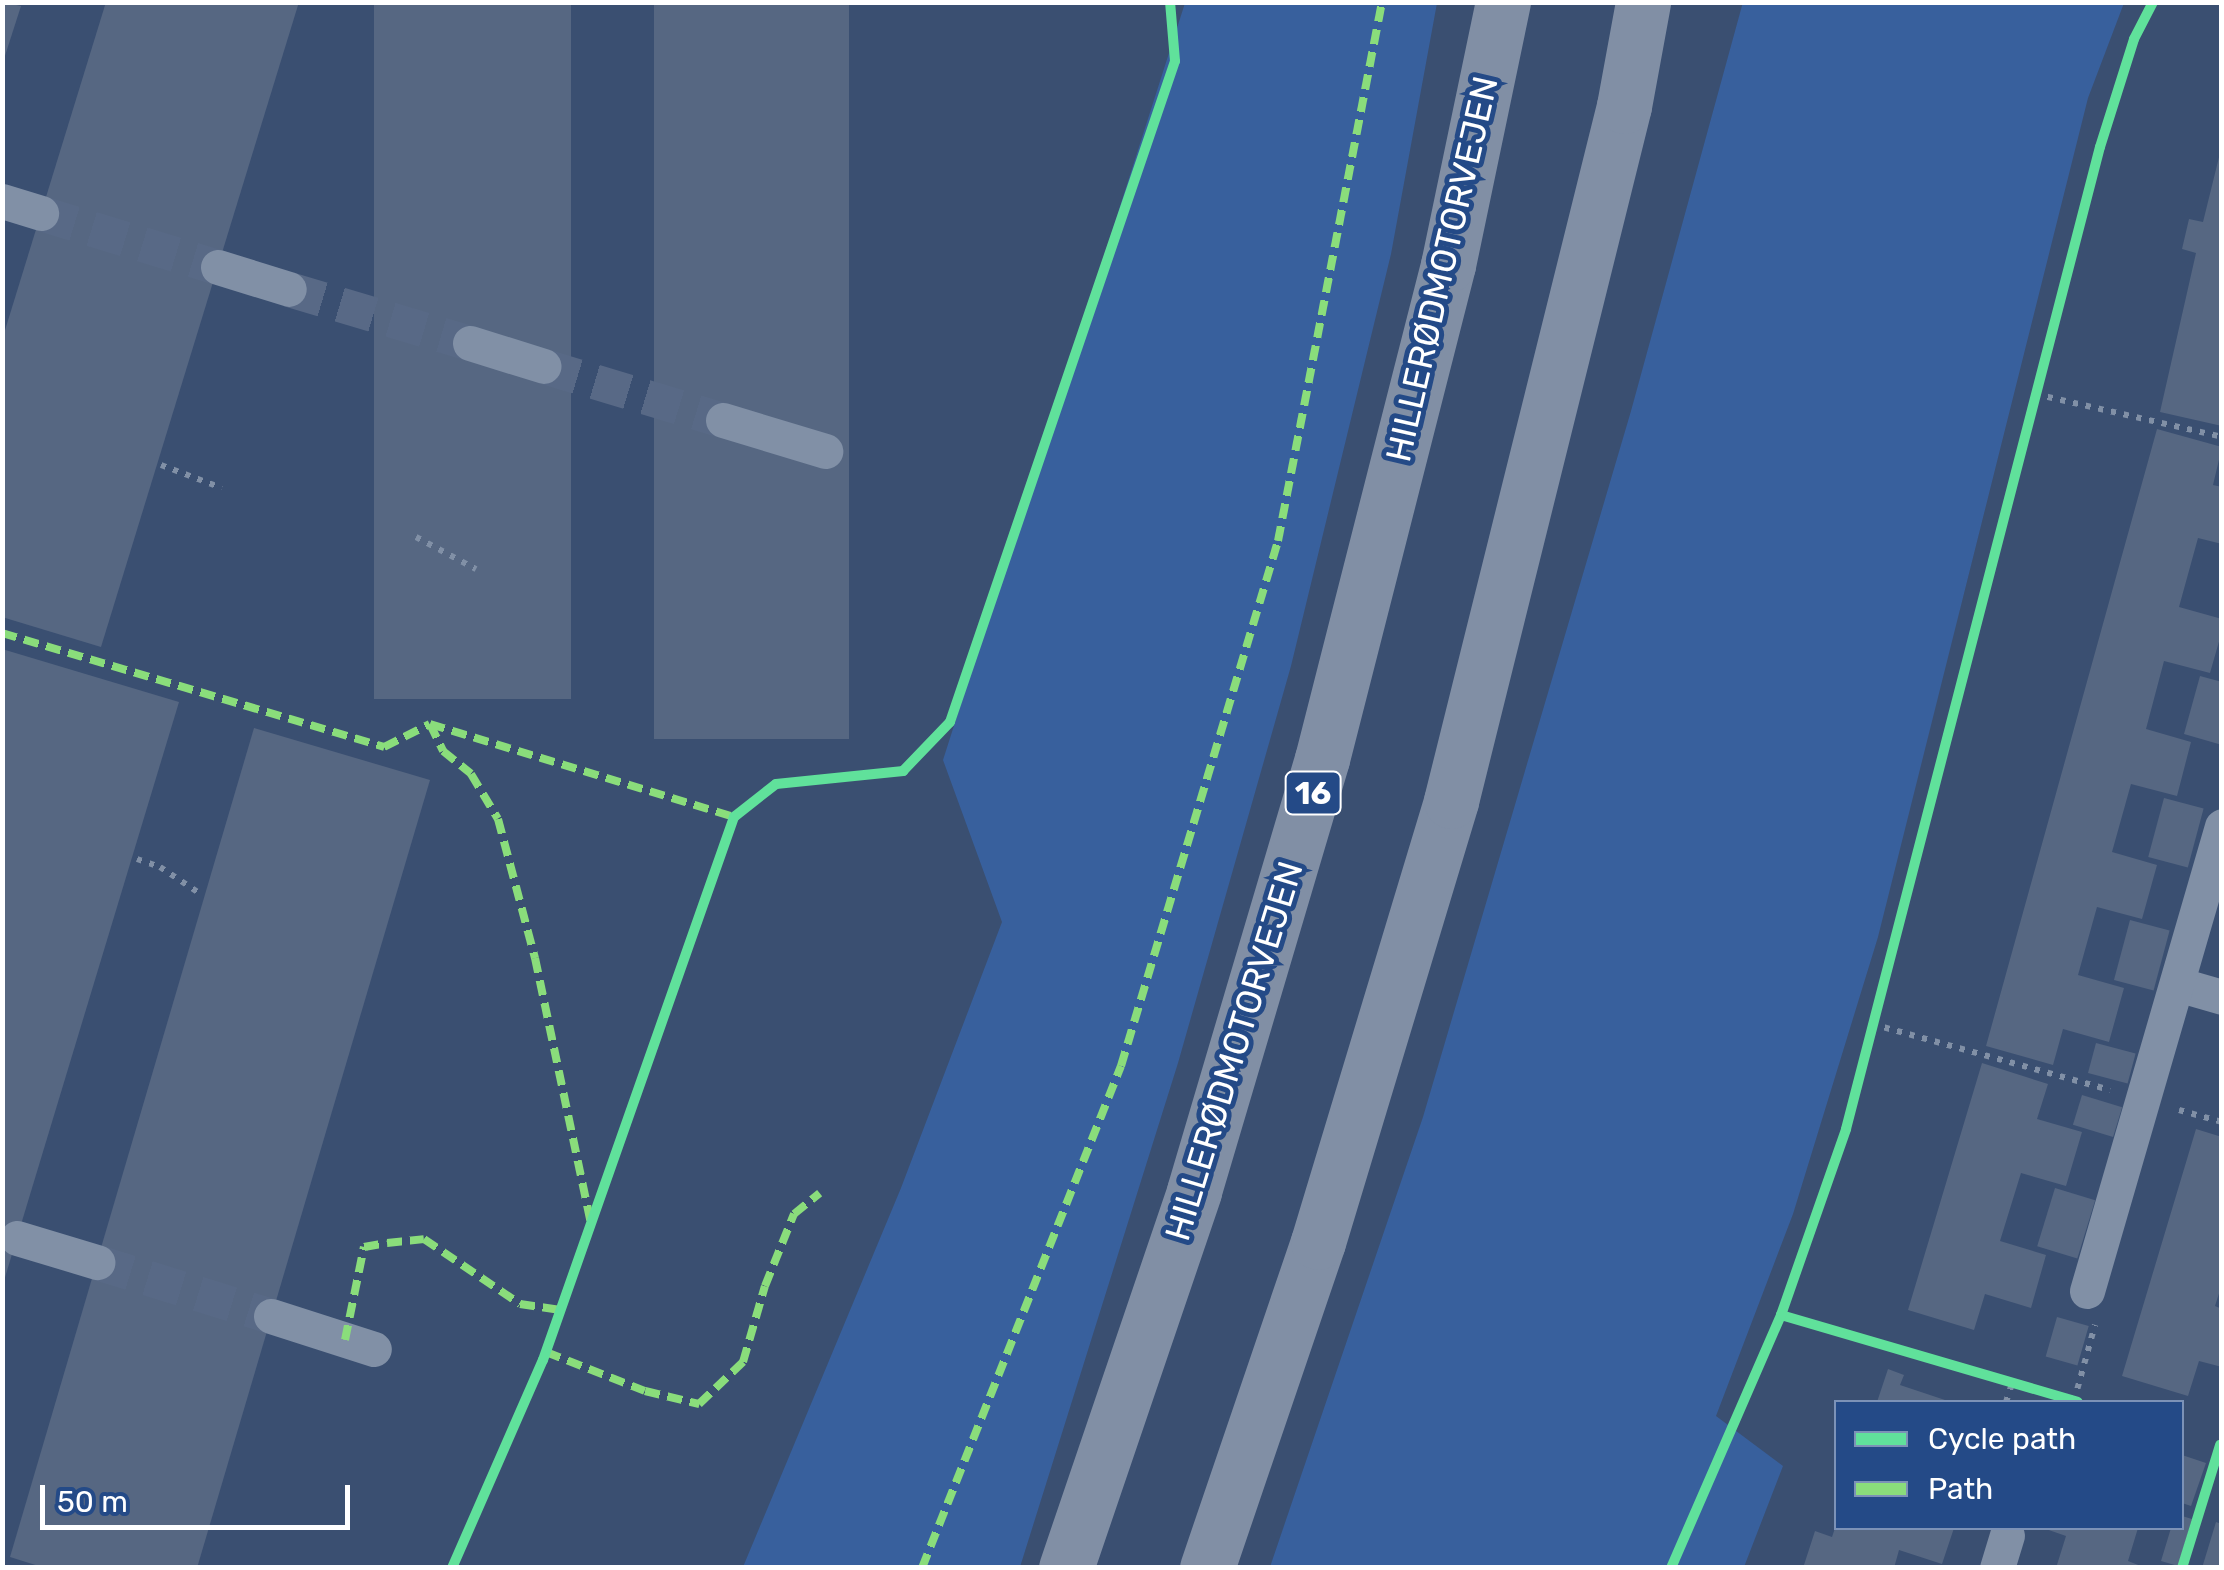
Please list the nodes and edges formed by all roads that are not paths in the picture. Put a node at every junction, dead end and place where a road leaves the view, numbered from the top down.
1 (1502, 2) edge
2 (1643, 2) edge
3 (1660, 2) edge
4 (1624, 106) junction
5 (2, 201) edge
6 (41, 213) tunnel mouth
7 (218, 267) tunnel mouth
8 (289, 288) tunnel mouth
9 (470, 343) tunnel mouth
10 (544, 366) tunnel mouth
11 (723, 420) tunnel mouth
12 (825, 451) dead end
13 (2222, 826) edge
14 (2177, 984) junction
15 (2222, 997) edge
16 (18, 1238) dead end
17 (97, 1262) tunnel mouth
18 (2087, 1291) road end
19 (271, 1316) tunnel mouth
20 (374, 1349) dead end
21 (1066, 1568) edge
22 (1207, 1568) edge

1 - 21 highway, HILLERØDMOTORVEJEN / 16
2 - 4 highway
3 - 4 highway
4 - 22 highway
5 - 6 street
7 - 8 street
9 - 10 street
11 - 12 street
13 - 14 street
14 - 15 street
14 - 18 street
16 - 17 street
19 - 20 street

